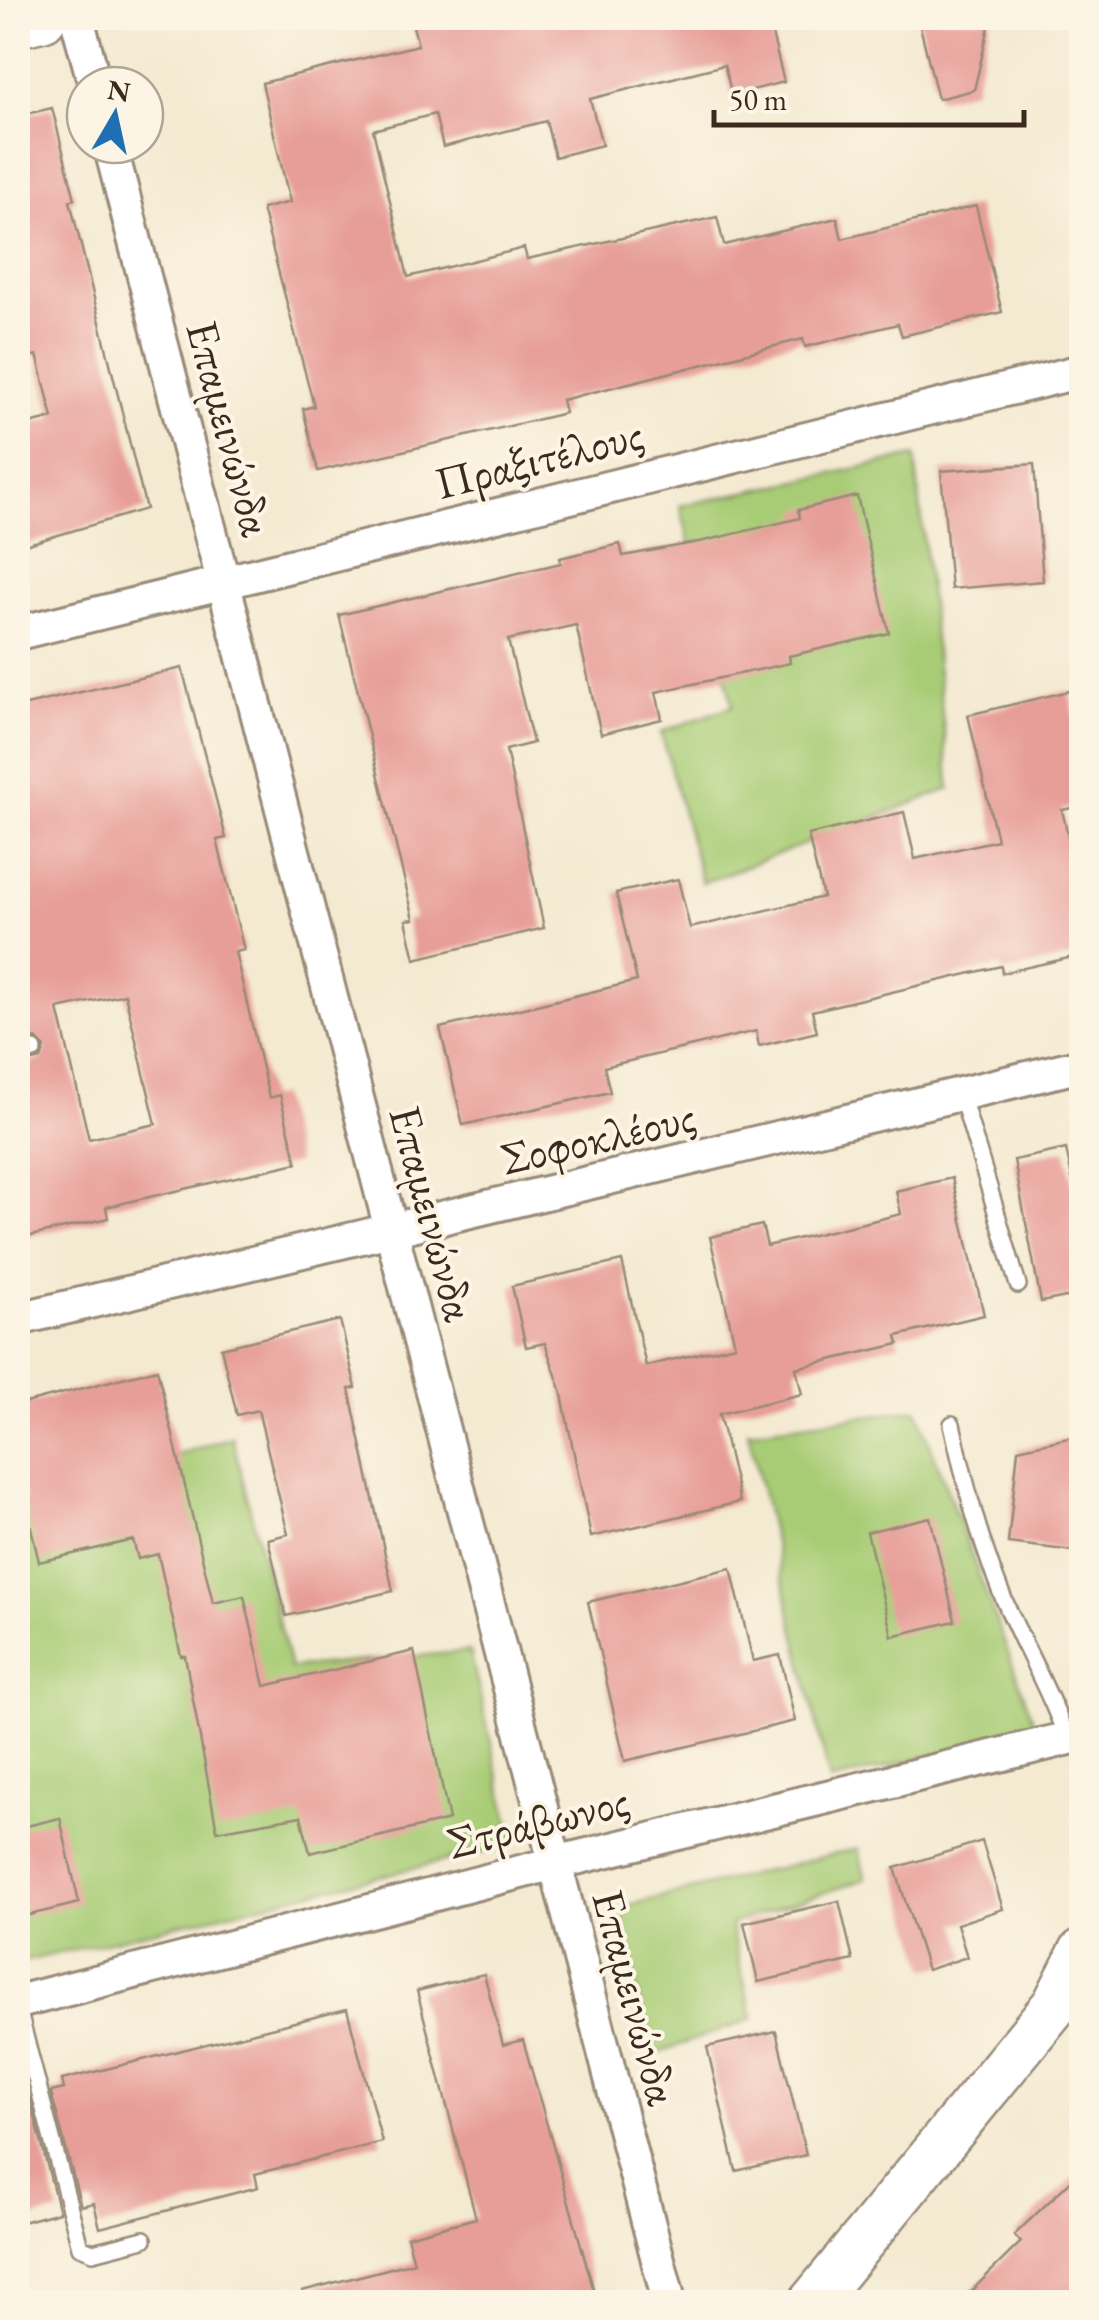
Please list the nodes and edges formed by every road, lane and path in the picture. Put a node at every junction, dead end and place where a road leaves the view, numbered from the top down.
1 (43, 18) edge
2 (77, 18) edge
3 (18, 24) edge
4 (90, 65) edge
5 (115, 165) edge
6 (1082, 371) edge
7 (224, 582) junction
8 (18, 633) edge
9 (1082, 1065) edge
10 (962, 1097) junction
11 (392, 1232) junction
12 (1018, 1285) dead end
13 (18, 1320) edge
14 (952, 1424) dead end
15 (1074, 1737) edge
16 (555, 1863) junction
17 (1082, 1952) edge
18 (18, 2005) edge
19 (144, 2238) dead end
20 (669, 2302) edge
21 (812, 2302) edge

1 - 3 main road
2 - 4 street
5 - 7 street, Επαμεινώνδα
6 - 7 street, Πραξιτέλους
7 - 8 street, Πραξιτέλους
7 - 11 street, Επαμεινώνδα
9 - 10 street, Σοφοκλέους
10 - 11 street, Σοφοκλέους
10 - 12 lane
11 - 13 street, Σοφοκλέους
11 - 16 street, Επαμεινώνδα
14 - 15 lane
15 - 16 street, Στράβωνος
16 - 18 street, Στράβωνος
16 - 20 street, Επαμεινώνδα
17 - 21 main road
18 - 19 lane

